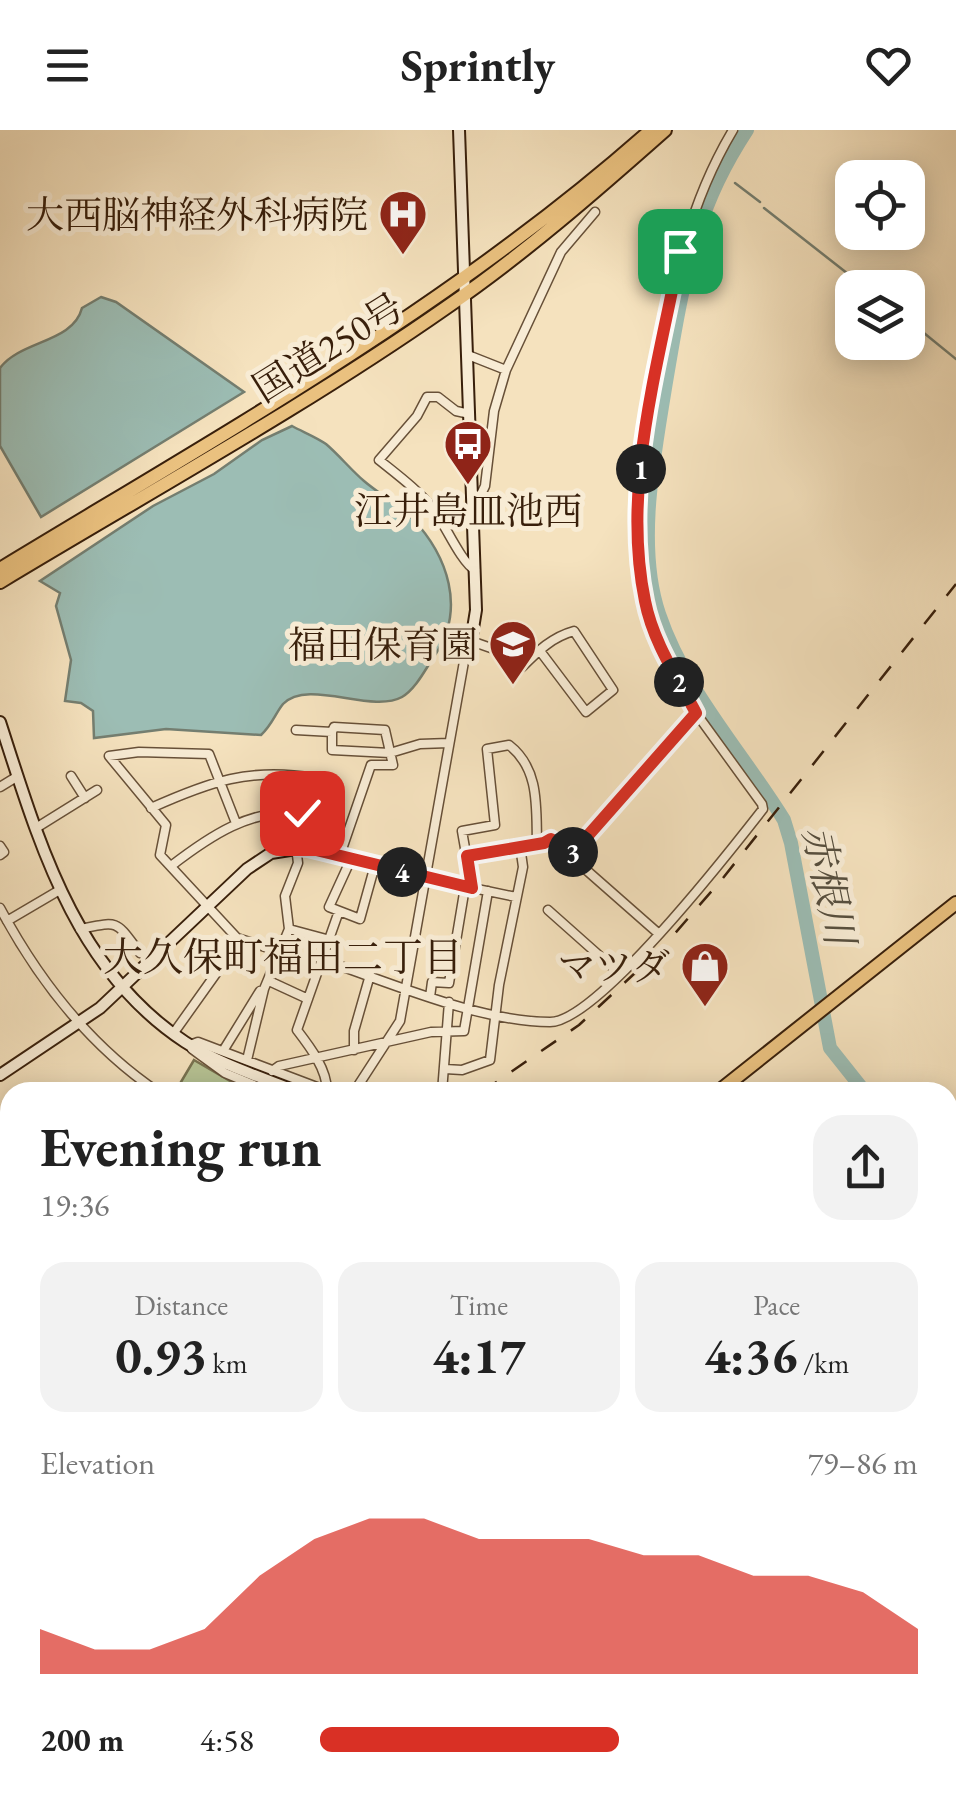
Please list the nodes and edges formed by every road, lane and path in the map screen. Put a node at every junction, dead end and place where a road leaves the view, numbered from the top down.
1 (458, 130) edge
2 (651, 130) edge
3 (666, 130) edge
4 (733, 130) edge
5 (595, 212) dead end
6 (464, 288) junction
7 (468, 355) junction
8 (506, 370) junction
9 (470, 414) junction
10 (478, 486) junction
11 (0, 569) edge
12 (475, 570) junction
13 (0, 582) edge
14 (471, 640) junction
15 (540, 651) junction
16 (696, 713) junction
17 (0, 722) edge
18 (296, 730) dead end
19 (332, 732) junction
20 (450, 743) junction
21 (390, 753) junction
22 (18, 776) junction
23 (71, 776) dead end
24 (219, 780) junction
25 (0, 787) edge
26 (97, 790) dead end
27 (84, 798) junction
28 (152, 808) junction
29 (302, 813) junction
30 (236, 823) junction
31 (36, 828) junction
32 (537, 843) junction
33 (0, 846) edge
34 (520, 846) junction
35 (296, 847) junction
36 (0, 855) edge
37 (467, 856) junction
38 (570, 856) junction
39 (346, 857) junction
40 (376, 865) junction
41 (171, 866) junction
42 (424, 878) junction
43 (469, 888) junction
44 (58, 891) junction
45 (488, 891) junction
46 (516, 897) junction
47 (956, 903) edge
48 (208, 906) junction
49 (0, 908) edge
50 (548, 910) dead end
51 (339, 911) junction
52 (7, 921) junction
53 (80, 929) junction
54 (289, 929) junction
55 (659, 934) junction
56 (237, 938) junction
57 (330, 940) junction
58 (280, 952) junction
59 (140, 953) dead end
60 (322, 960) junction
61 (620, 974) junction
62 (370, 976) junction
63 (266, 985) junction
64 (124, 988) junction
65 (406, 990) junction
66 (430, 997) junction
67 (308, 999) junction
68 (449, 1002) junction
69 (467, 1007) junction
70 (494, 1013) junction
71 (78, 1025) junction
72 (449, 1032) junction
73 (173, 1034) junction
74 (386, 1043) junction
75 (190, 1045) junction
76 (354, 1050) junction
77 (222, 1051) junction
78 (316, 1057) junction
79 (247, 1060) junction
80 (445, 1069) junction
81 (272, 1071) junction
82 (0, 1075) edge
83 (144, 1082) edge
84 (239, 1082) edge
85 (275, 1082) edge
86 (302, 1082) edge
87 (327, 1082) edge
88 (361, 1082) edge
89 (443, 1082) edge
90 (731, 1082) edge

1 - 6 street
2 - 6 highway, 国道250号
3 - 6 highway, 国道250号
4 - 16 street
5 - 8 street
6 - 7 street
6 - 11 highway, 国道250号
6 - 13 highway, 国道250号
7 - 8 street
7 - 9 street
8 - 10 street
9 - 10 street
9 - 12 street
10 - 12 street
12 - 14 street
14 - 15 street
14 - 20 street
15 - 15 street
16 - 38 street
16 - 55 street
17 - 22 street
18 - 19 street
19 - 21 street
19 - 21 street
20 - 21 street
20 - 42 street
21 - 39 street
22 - 25 street
22 - 31 street
23 - 27 street
24 - 28 street
24 - 28 street
24 - 29 street
24 - 30 street
26 - 27 street
27 - 31 street
28 - 41 street
29 - 30 street
29 - 35 street
30 - 41 street
31 - 44 street
32 - 34 street
32 - 37 street
32 - 38 street
33 - 36 street
34 - 37 street
34 - 46 street
35 - 39 street
35 - 48 street
35 - 54 street
37 - 43 street
38 - 55 street
39 - 40 street
39 - 51 street
40 - 42 street
40 - 51 street
41 - 48 street
42 - 43 street
42 - 65 street
43 - 45 street
43 - 66 street
44 - 52 street
44 - 53 street
45 - 46 street
45 - 69 street
46 - 70 street
47 - 90 highway
48 - 56 street
48 - 64 street
49 - 52 street
50 - 61 street
51 - 57 street
52 - 71 street
53 - 59 street
53 - 64 street
54 - 57 street
54 - 58 street
55 - 61 street
56 - 58 street
56 - 73 street
57 - 60 street
58 - 63 street
60 - 62 street
60 - 67 street
61 - 70 street
62 - 65 street
62 - 76 street
63 - 67 street
63 - 77 street
63 - 79 street
64 - 71 street
64 - 73 street
65 - 66 street
65 - 74 street
66 - 68 street
67 - 78 street
68 - 69 street
68 - 72 street
69 - 70 street
69 - 72 street
70 - 80 street
71 - 82 street
71 - 83 street
72 - 74 street
72 - 80 street
73 - 75 street
74 - 76 street
74 - 88 street
75 - 77 street
75 - 84 street
75 - 85 street
76 - 78 street
77 - 79 street
78 - 81 street
78 - 87 street
79 - 81 street
80 - 89 street
81 - 86 street

